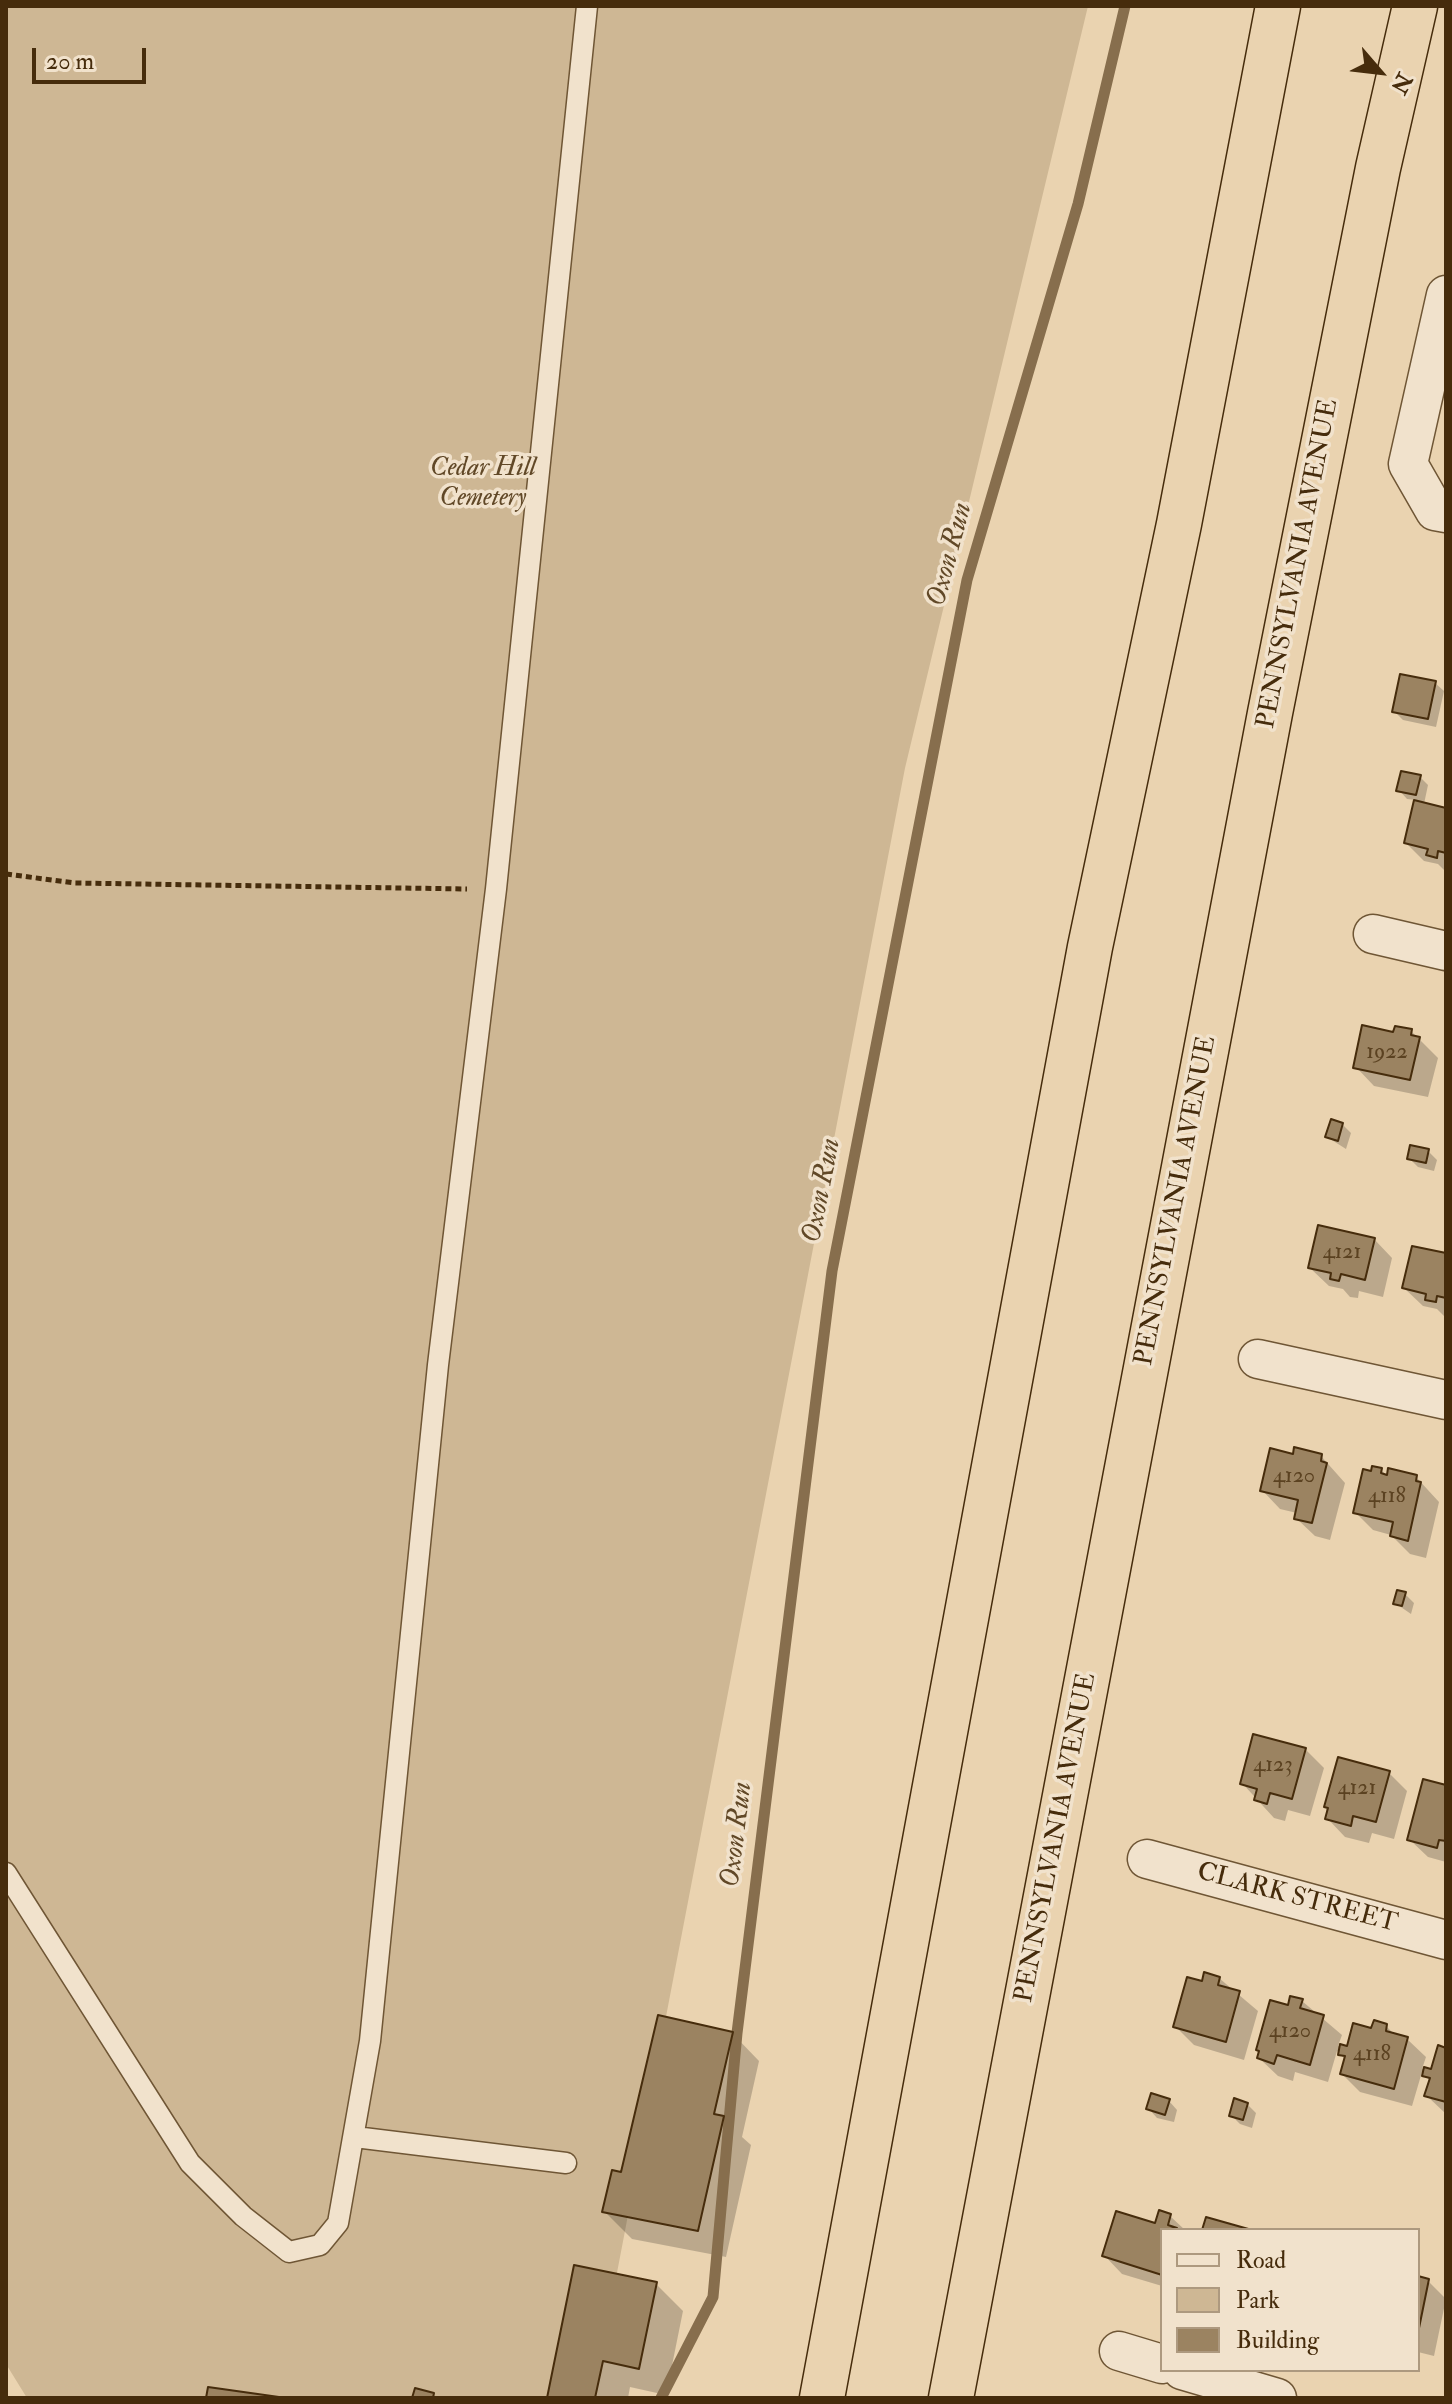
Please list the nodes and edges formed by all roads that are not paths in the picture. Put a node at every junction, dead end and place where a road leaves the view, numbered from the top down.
1 (587, 6) edge
2 (1278, 6) edge
3 (1415, 6) edge
4 (1446, 295) edge
5 (1446, 513) edge
6 (1373, 934) dead end
7 (1446, 951) edge
8 (1258, 1359) dead end
9 (1446, 1400) edge
10 (1147, 1859) dead end
11 (6, 1873) edge
12 (1446, 1940) edge
13 (355, 2137) junction
14 (566, 2163) dead end
15 (1119, 2351) dead end
16 (1160, 2363) edge
17 (1189, 2372) edge
18 (822, 2398) edge
19 (951, 2398) edge
20 (1277, 2398) edge

1 - 13 lane
2 - 18 highway
3 - 19 highway, PENNSYLVANIA AVENUE
4 - 5 street
6 - 7 street
8 - 9 street
10 - 12 street, CLARK STREET
11 - 13 lane
13 - 14 lane
15 - 16 street
17 - 20 street

